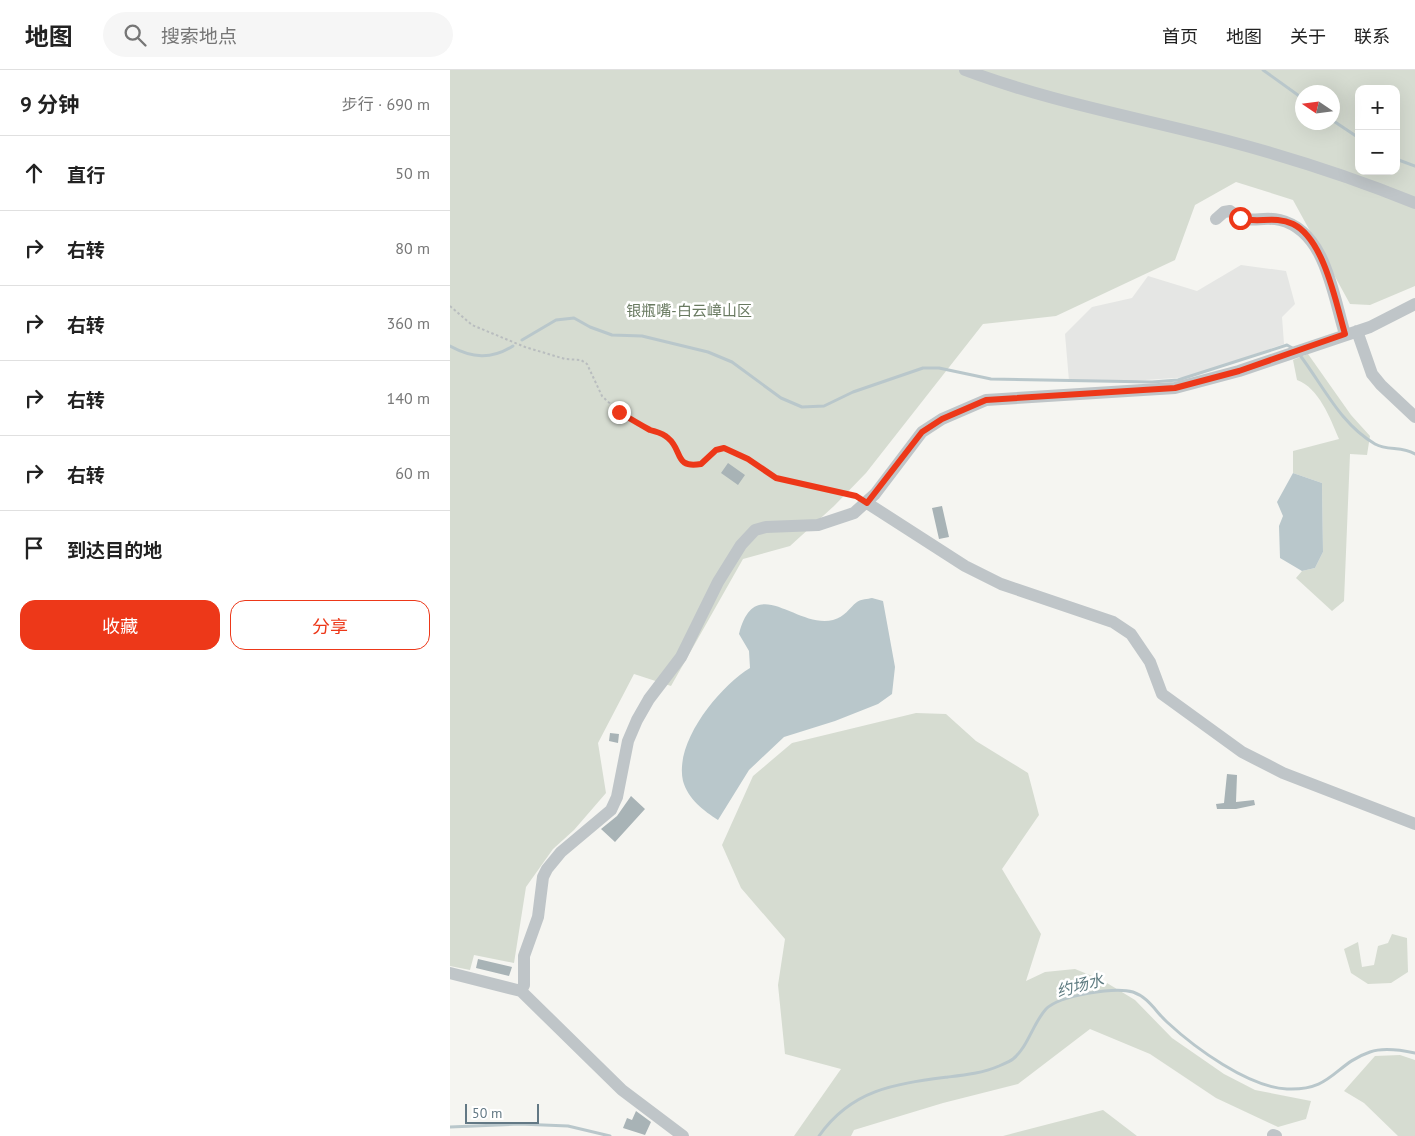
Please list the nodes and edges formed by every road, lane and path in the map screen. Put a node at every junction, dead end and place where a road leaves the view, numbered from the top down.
1 (965, 70) edge
2 (1415, 203) edge
3 (1216, 219) dead end
4 (1415, 304) edge
5 (450, 306) edge
6 (1351, 332) junction
7 (1415, 417) edge
8 (867, 503) junction
9 (1415, 824) edge
10 (450, 973) edge
11 (521, 991) junction
12 (682, 1136) edge

1 - 2 street
3 - 6 street
4 - 6 street
5 - 8 path
6 - 7 street
6 - 8 street
8 - 9 street
8 - 11 street
10 - 11 street
11 - 12 street

